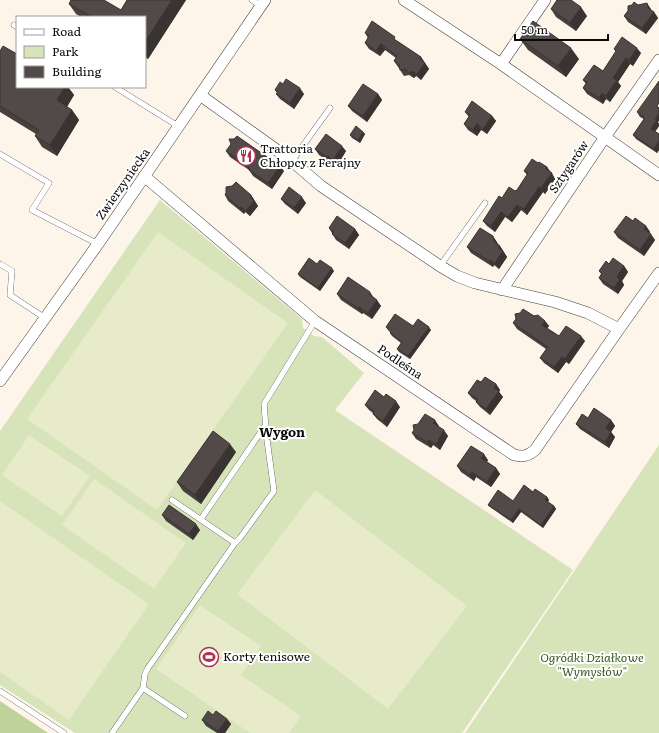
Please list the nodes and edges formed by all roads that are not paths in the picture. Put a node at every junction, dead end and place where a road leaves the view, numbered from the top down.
1 (404, 0) edge
2 (545, 0) edge
3 (259, 2) edge
4 (659, 60) edge
5 (501, 64) junction
6 (117, 88) edge
7 (200, 96) junction
8 (330, 108) dead end
9 (178, 126) junction
10 (605, 137) junction
11 (0, 154) edge
12 (292, 161) junction
13 (659, 174) edge
14 (144, 176) junction
15 (485, 203) dead end
16 (98, 244) junction
17 (0, 264) edge
18 (440, 266) junction
19 (659, 273) edge
20 (502, 290) junction
21 (45, 318) junction
22 (315, 322) junction
23 (620, 329) junction
24 (0, 381) edge
25 (265, 426) junction
26 (172, 500) dead end
27 (201, 519) junction
28 (235, 542) junction
29 (142, 688) junction
30 (0, 692) edge
31 (185, 716) dead end
32 (64, 733) edge
33 (112, 733) edge

1 - 5 street
2 - 5 street
3 - 7 street, Zwierzyniecka
4 - 10 street, Sztygarów
5 - 10 street
6 - 9 lane
7 - 9 street, Zwierzyniecka
7 - 12 street
8 - 12 lane
9 - 14 street, Zwierzyniecka
10 - 13 street
10 - 20 street, Sztygarów
11 - 16 lane
12 - 18 street
14 - 16 street, Zwierzyniecka
14 - 22 street, Podleśna
15 - 18 lane
16 - 21 street, Zwierzyniecka
17 - 21 lane
18 - 20 street
19 - 23 street
20 - 23 street
21 - 24 street, Zwierzyniecka
22 - 23 street, Podleśna
22 - 25 lane
25 - 27 lane
25 - 28 lane
26 - 27 lane
27 - 28 lane
28 - 29 lane
29 - 31 lane
29 - 33 lane
30 - 32 lane

